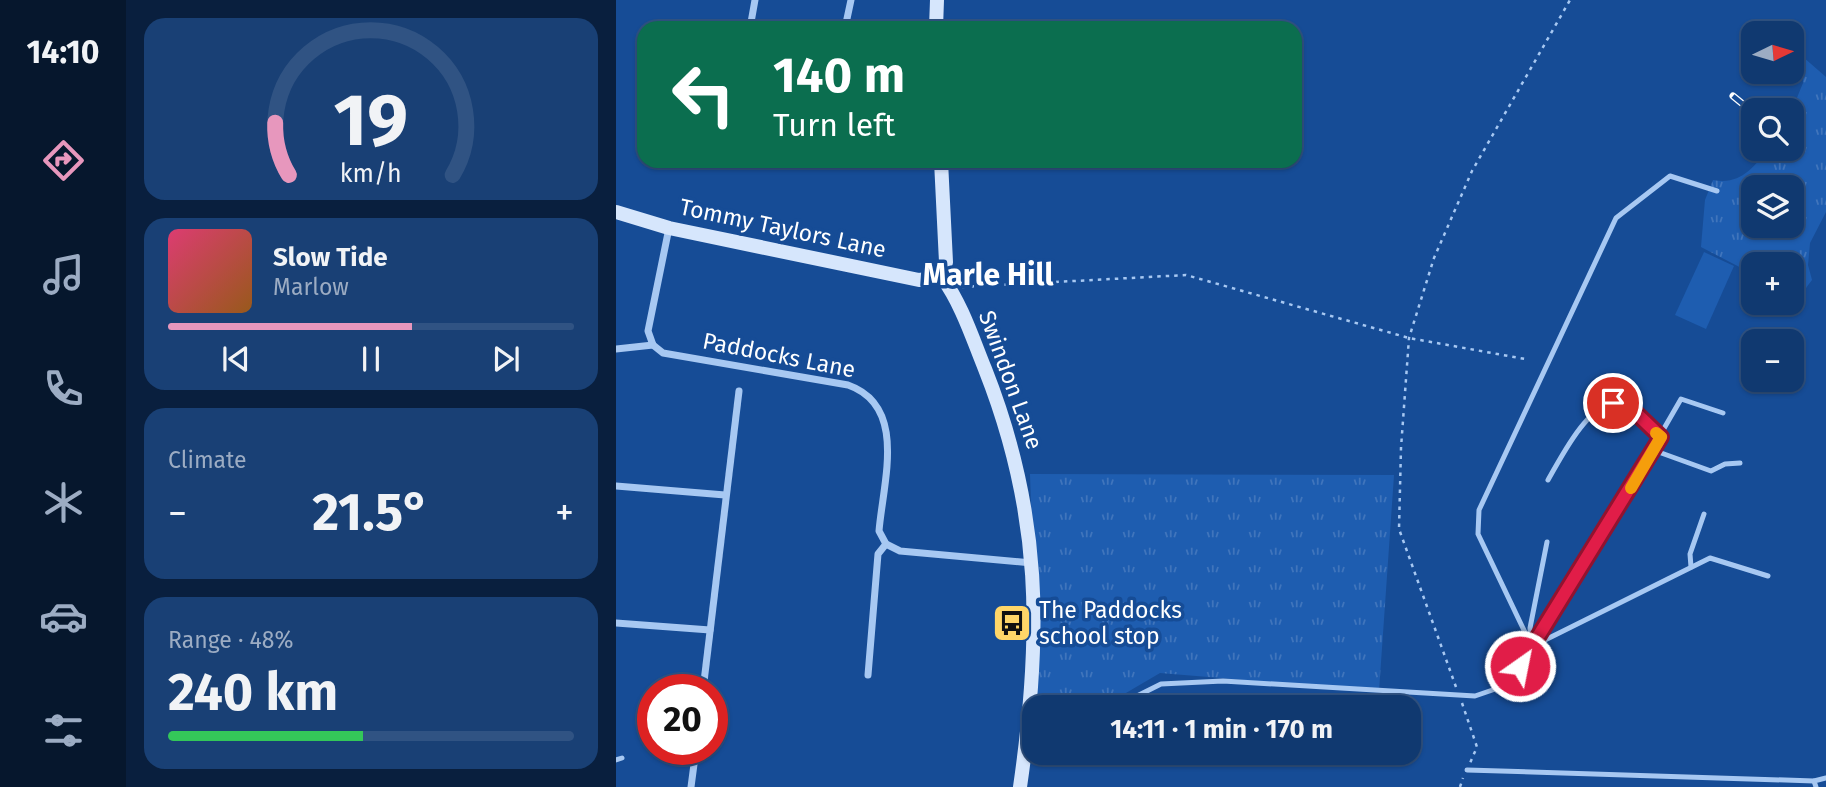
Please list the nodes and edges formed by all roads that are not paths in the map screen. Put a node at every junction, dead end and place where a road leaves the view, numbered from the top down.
1 (755, 0) edge
2 (851, 0) edge
3 (937, 0) edge
4 (751, 21) edge
5 (846, 21) edge
6 (936, 21) edge
7 (941, 168) edge
8 (1717, 191) dead end
9 (616, 212) edge
10 (669, 228) junction
11 (946, 283) junction
12 (653, 345) junction
13 (616, 349) edge
14 (738, 391) dead end
15 (1723, 413) dead end
16 (1661, 437) junction
17 (1653, 450) junction
18 (1740, 463) dead end
19 (1548, 480) dead end
20 (616, 486) edge
21 (725, 495) junction
22 (1704, 514) dead end
23 (1547, 542) dead end
24 (886, 544) junction
25 (1033, 563) junction
26 (1691, 567) junction
27 (1768, 576) dead end
28 (616, 623) edge
29 (710, 630) junction
30 (1532, 647) junction
31 (705, 674) edge
32 (868, 675) dead end
33 (1031, 695) edge
34 (1139, 695) edge
35 (694, 765) edge
36 (1024, 765) edge
37 (1467, 770) road end
38 (1826, 778) edge
39 (1815, 784) edge
40 (691, 787) edge
41 (1020, 787) edge

1 - 4 street
2 - 5 street
3 - 6 street
7 - 11 street
8 - 30 lane
9 - 10 street, Tommy Taylors Lane
10 - 11 street, Tommy Taylors Lane
10 - 12 street
11 - 25 street, Swindon Lane
12 - 13 street, Paddocks Lane
12 - 24 street, Paddocks Lane
14 - 21 street
15 - 16 lane
16 - 17 lane
16 - 19 lane
17 - 18 lane
17 - 30 lane
20 - 21 street
21 - 29 street
22 - 26 lane
23 - 30 lane
24 - 25 street
24 - 32 street, Paddocks Lane
25 - 33 street, Swindon Lane
26 - 27 lane
26 - 30 lane
28 - 29 street
29 - 31 street
30 - 34 lane
35 - 40 street
36 - 41 street, Swindon Lane
37 - 39 lane
38 - 39 lane

